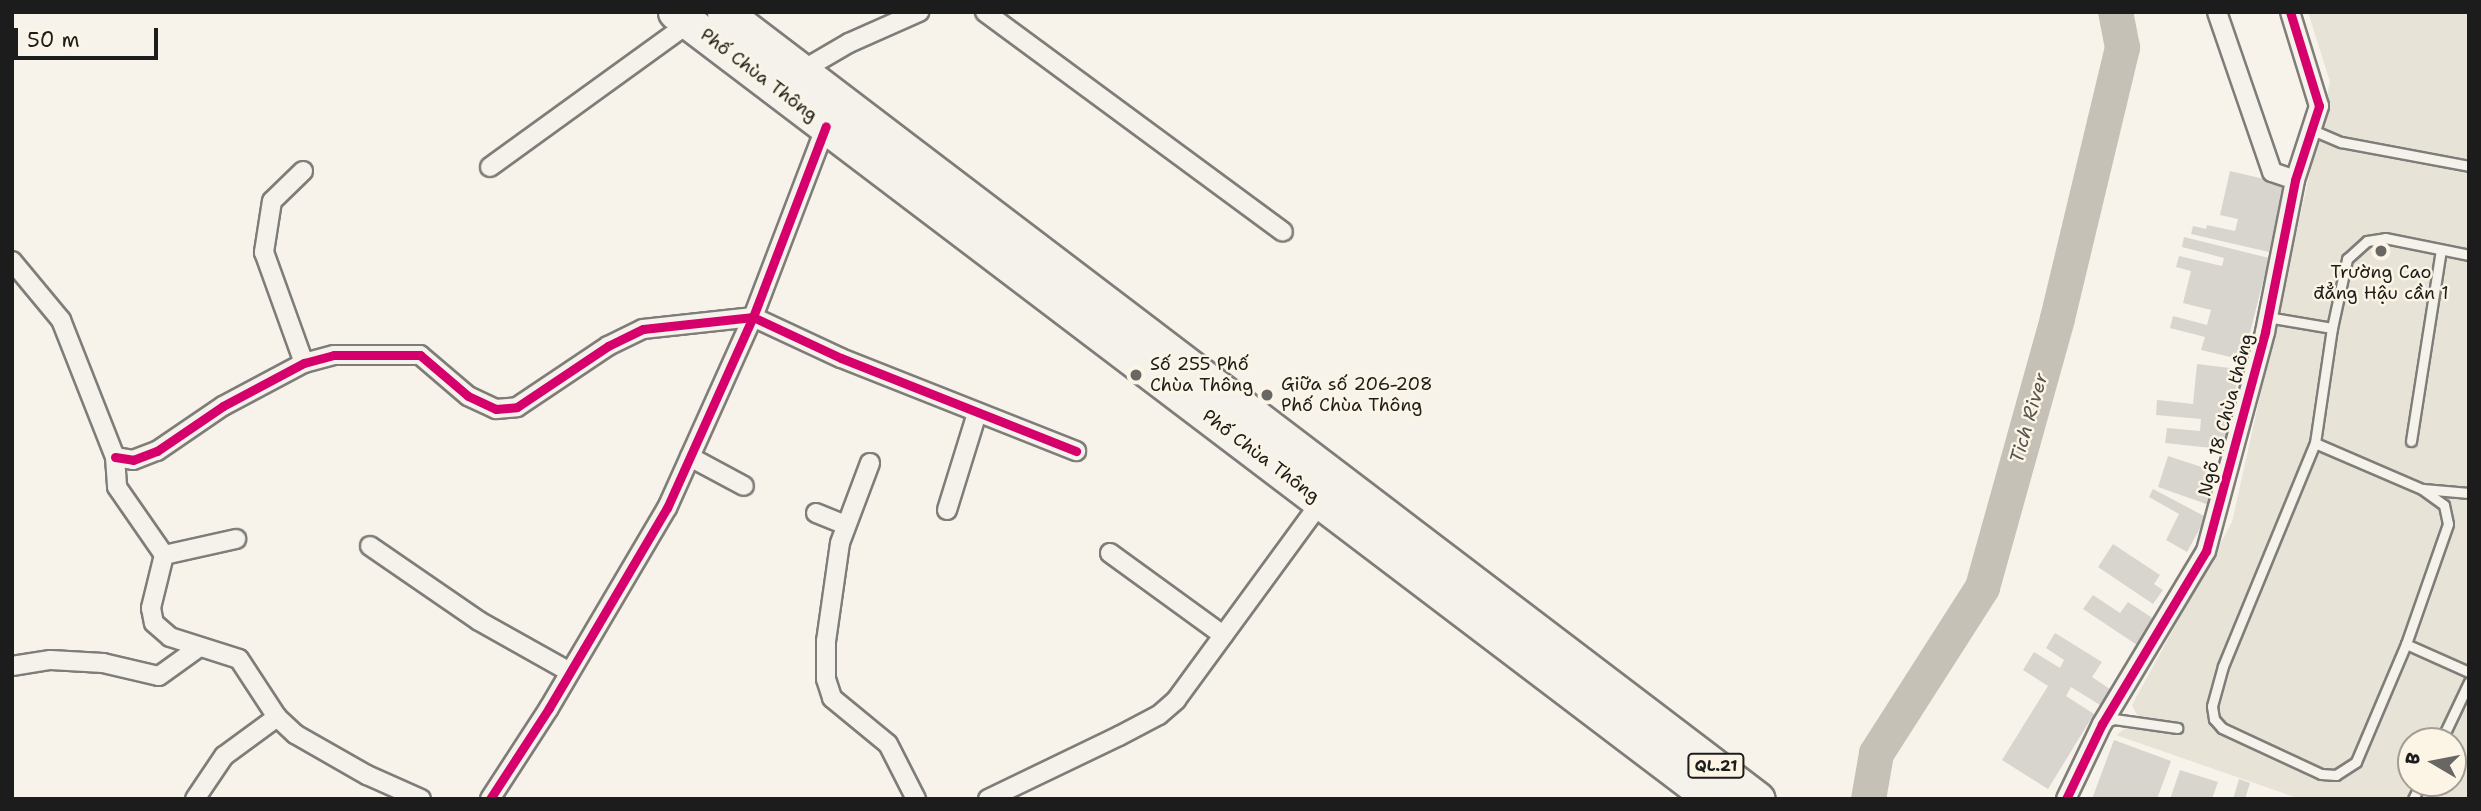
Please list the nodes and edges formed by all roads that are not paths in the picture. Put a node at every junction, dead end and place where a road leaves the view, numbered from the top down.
1 (724, 12) edge
2 (985, 12) edge
3 (2217, 12) edge
4 (2290, 12) edge
5 (911, 13) edge
6 (682, 18) edge
7 (801, 71) junction
8 (826, 126) junction
9 (2309, 129) junction
10 (2469, 166) edge
11 (489, 167) dead end
12 (303, 171) dead end
13 (2295, 180) junction
14 (1283, 232) dead end
15 (2441, 250) junction
16 (2469, 255) edge
17 (12, 261) edge
18 (753, 317) junction
19 (2267, 317) junction
20 (2332, 328) junction
21 (304, 363) junction
22 (977, 413) junction
23 (2411, 440) dead end
24 (2315, 443) junction
25 (1076, 451) dead end
26 (115, 457) junction
27 (690, 457) junction
28 (870, 463) dead end
29 (744, 486) dead end
30 (2422, 489) junction
31 (2469, 493) edge
32 (1321, 502) junction
33 (947, 510) dead end
34 (816, 513) dead end
35 (845, 525) junction
36 (236, 539) dead end
37 (370, 546) dead end
38 (1110, 553) dead end
39 (164, 555) junction
40 (1223, 635) junction
41 (2406, 644) junction
42 (198, 648) junction
43 (12, 666) edge
44 (570, 672) junction
45 (2469, 672) edge
46 (2469, 681) edge
47 (277, 717) junction
48 (2102, 724) junction
49 (2448, 727) edge
50 (2177, 728) dead end
51 (1664, 744) junction
52 (195, 799) edge
53 (421, 799) edge
54 (490, 799) edge
55 (916, 799) edge
56 (988, 799) edge
57 (1712, 799) edge
58 (1758, 799) edge
59 (2066, 799) edge

1 - 7 highway, Phố Chùa Thông / QL.21
2 - 14 street
3 - 13 street
4 - 9 street, Ngõ 18 Chùa thông
5 - 7 street
6 - 8 highway, Phố Chùa Thông / QL.21
6 - 11 street
7 - 51 highway, Phố Chùa Thông / QL.21
8 - 18 street
8 - 32 highway, Phố Chùa Thông / QL.21
9 - 10 lane
9 - 13 street, Ngõ 18 Chùa thông
12 - 21 street
13 - 19 street, Ngõ 18 Chùa thông
15 - 16 lane
15 - 20 lane
15 - 23 lane
17 - 26 street
18 - 21 street
18 - 22 street
18 - 27 street
19 - 20 lane
19 - 48 street, Ngõ 18 Chùa thông
20 - 24 lane
21 - 26 street
22 - 25 street
22 - 33 street
24 - 30 lane
24 - 41 lane
26 - 39 street
27 - 29 street
27 - 44 street
28 - 35 street
30 - 31 lane
30 - 41 lane
32 - 40 street
32 - 51 highway, Phố Chùa Thông / QL.21
34 - 35 street
35 - 55 street
36 - 39 street
37 - 44 street
38 - 40 street
39 - 42 street
40 - 56 street
41 - 45 lane
42 - 43 street
42 - 47 street
44 - 54 street
46 - 49 lane
47 - 52 street
47 - 53 street
48 - 50 lane
48 - 59 street, Ngõ 18 Chùa thông
51 - 57 highway, Phố Chùa Thông / QL.21
51 - 58 highway, Phố Chùa Thông / QL.21

